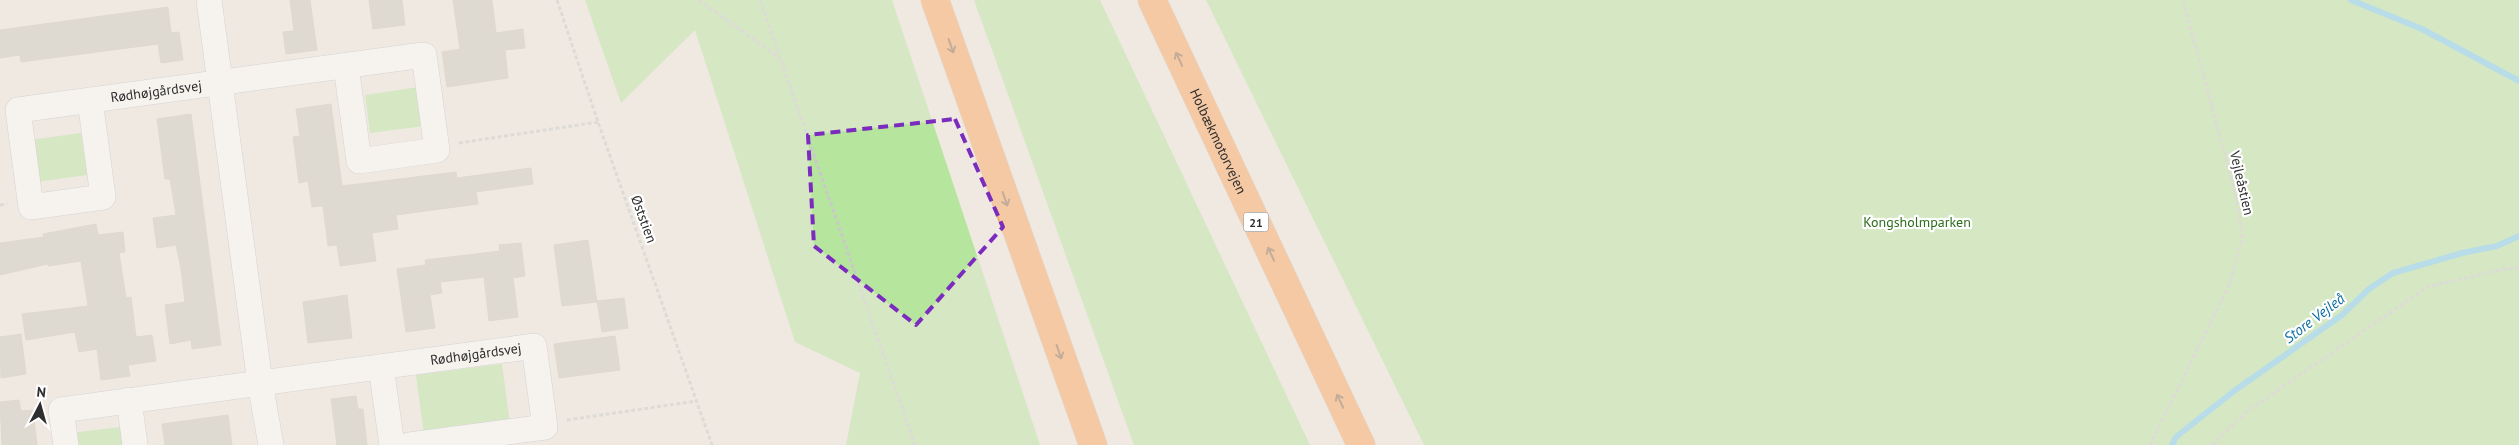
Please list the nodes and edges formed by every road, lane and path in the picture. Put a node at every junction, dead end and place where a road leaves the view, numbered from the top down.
1 (209, 0) edge
2 (557, 0) edge
3 (699, 0) edge
4 (760, 0) edge
5 (935, 0) edge
6 (1152, 0) edge
7 (2183, 0) edge
8 (782, 60) junction
9 (346, 66) junction
10 (221, 83) junction
11 (90, 100) junction
12 (598, 122) junction
13 (436, 146) junction
14 (2519, 268) edge
15 (381, 367) junction
16 (260, 383) junction
17 (129, 400) junction
18 (697, 401) junction
19 (544, 424) junction
20 (1092, 444) edge
21 (66, 445) edge
22 (135, 445) edge
23 (271, 445) edge
24 (392, 445) edge
25 (410, 445) edge
26 (712, 445) edge
27 (915, 445) edge
28 (1361, 445) edge
29 (2150, 445) edge
30 (2212, 445) edge

1 - 10 street, Rødhøjgårdsvej
2 - 12 path, Øststien
3 - 8 path
4 - 8 path
5 -> 20 highway
28 -> 6 highway, Holbækmotorvejen / 21
7 - 29 path, Vejleåstien
8 - 27 path
9 - 10 street, Rødhøjgårdsvej
9 - 13 street, Rødhøjgårdsvej
9 - 13 street
10 - 11 street, Rødhøjgårdsvej
10 - 16 street, Rødhøjgårdsvej
11 - 11 street, Rødhøjgårdsvej
12 - 13 path
12 - 18 path, Øststien
14 - 30 path
15 - 16 street, Rødhøjgårdsvej
15 - 19 street, Rødhøjgårdsvej
15 - 24 street
16 - 17 street, Rødhøjgårdsvej
16 - 23 street, Rødhøjgårdsvej
17 - 21 street, Rødhøjgårdsvej
17 - 22 street
18 - 19 path
18 - 26 path, Øststien
19 - 25 street

